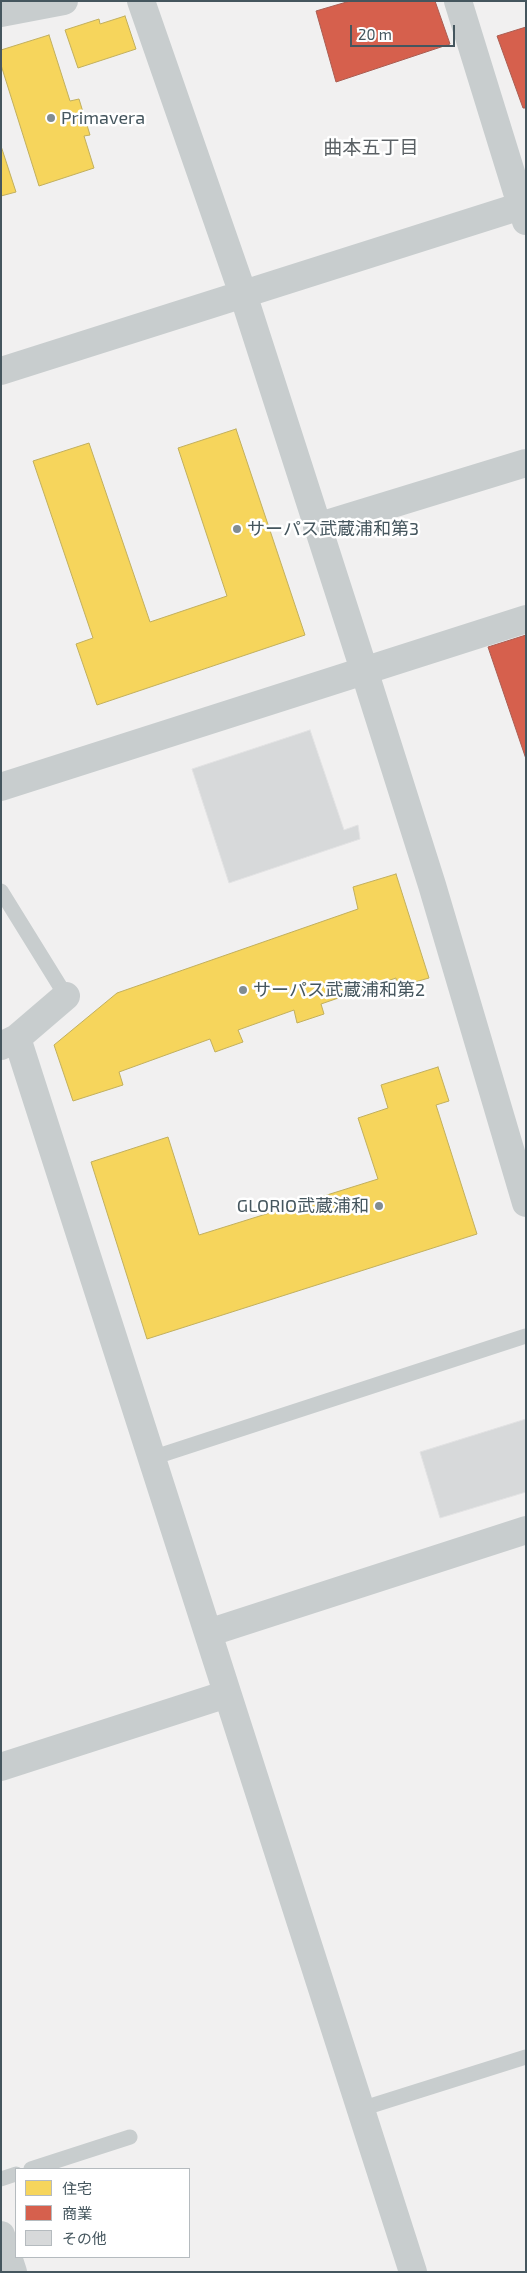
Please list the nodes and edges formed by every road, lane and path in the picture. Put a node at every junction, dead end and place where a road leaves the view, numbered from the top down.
1 (64, 1) edge
2 (142, 1) edge
3 (458, 1) edge
4 (1, 13) edge
5 (523, 214) edge
6 (243, 294) junction
7 (1, 371) edge
8 (526, 463) edge
9 (317, 527) junction
10 (526, 619) edge
11 (364, 670) junction
12 (1, 787) edge
13 (1, 891) edge
14 (66, 996) joint
15 (9, 1042) edge
16 (526, 1203) edge
17 (526, 1336) edge
18 (152, 1458) junction
19 (526, 1530) edge
20 (208, 1633) junction
21 (228, 1694) junction
22 (1, 1767) edge
23 (526, 2057) edge
24 (361, 2109) junction
25 (130, 2137) dead end
26 (33, 2168) edge
27 (15, 2174) edge
28 (1, 2179) edge
29 (1, 2235) edge
30 (13, 2272) edge
31 (413, 2272) edge

1 - 4 street
2 - 6 street
3 - 5 street
5 - 6 street
6 - 7 street
6 - 9 street
8 - 9 street
9 - 11 street
10 - 11 street
11 - 12 street
11 - 16 street
13 - 14 lane
14 - 15 street
15 - 18 street
17 - 18 lane
18 - 20 street
19 - 20 street
20 - 21 street
21 - 22 street
21 - 24 street
23 - 24 lane
24 - 31 street
25 - 26 lane
27 - 28 lane
29 - 30 street

